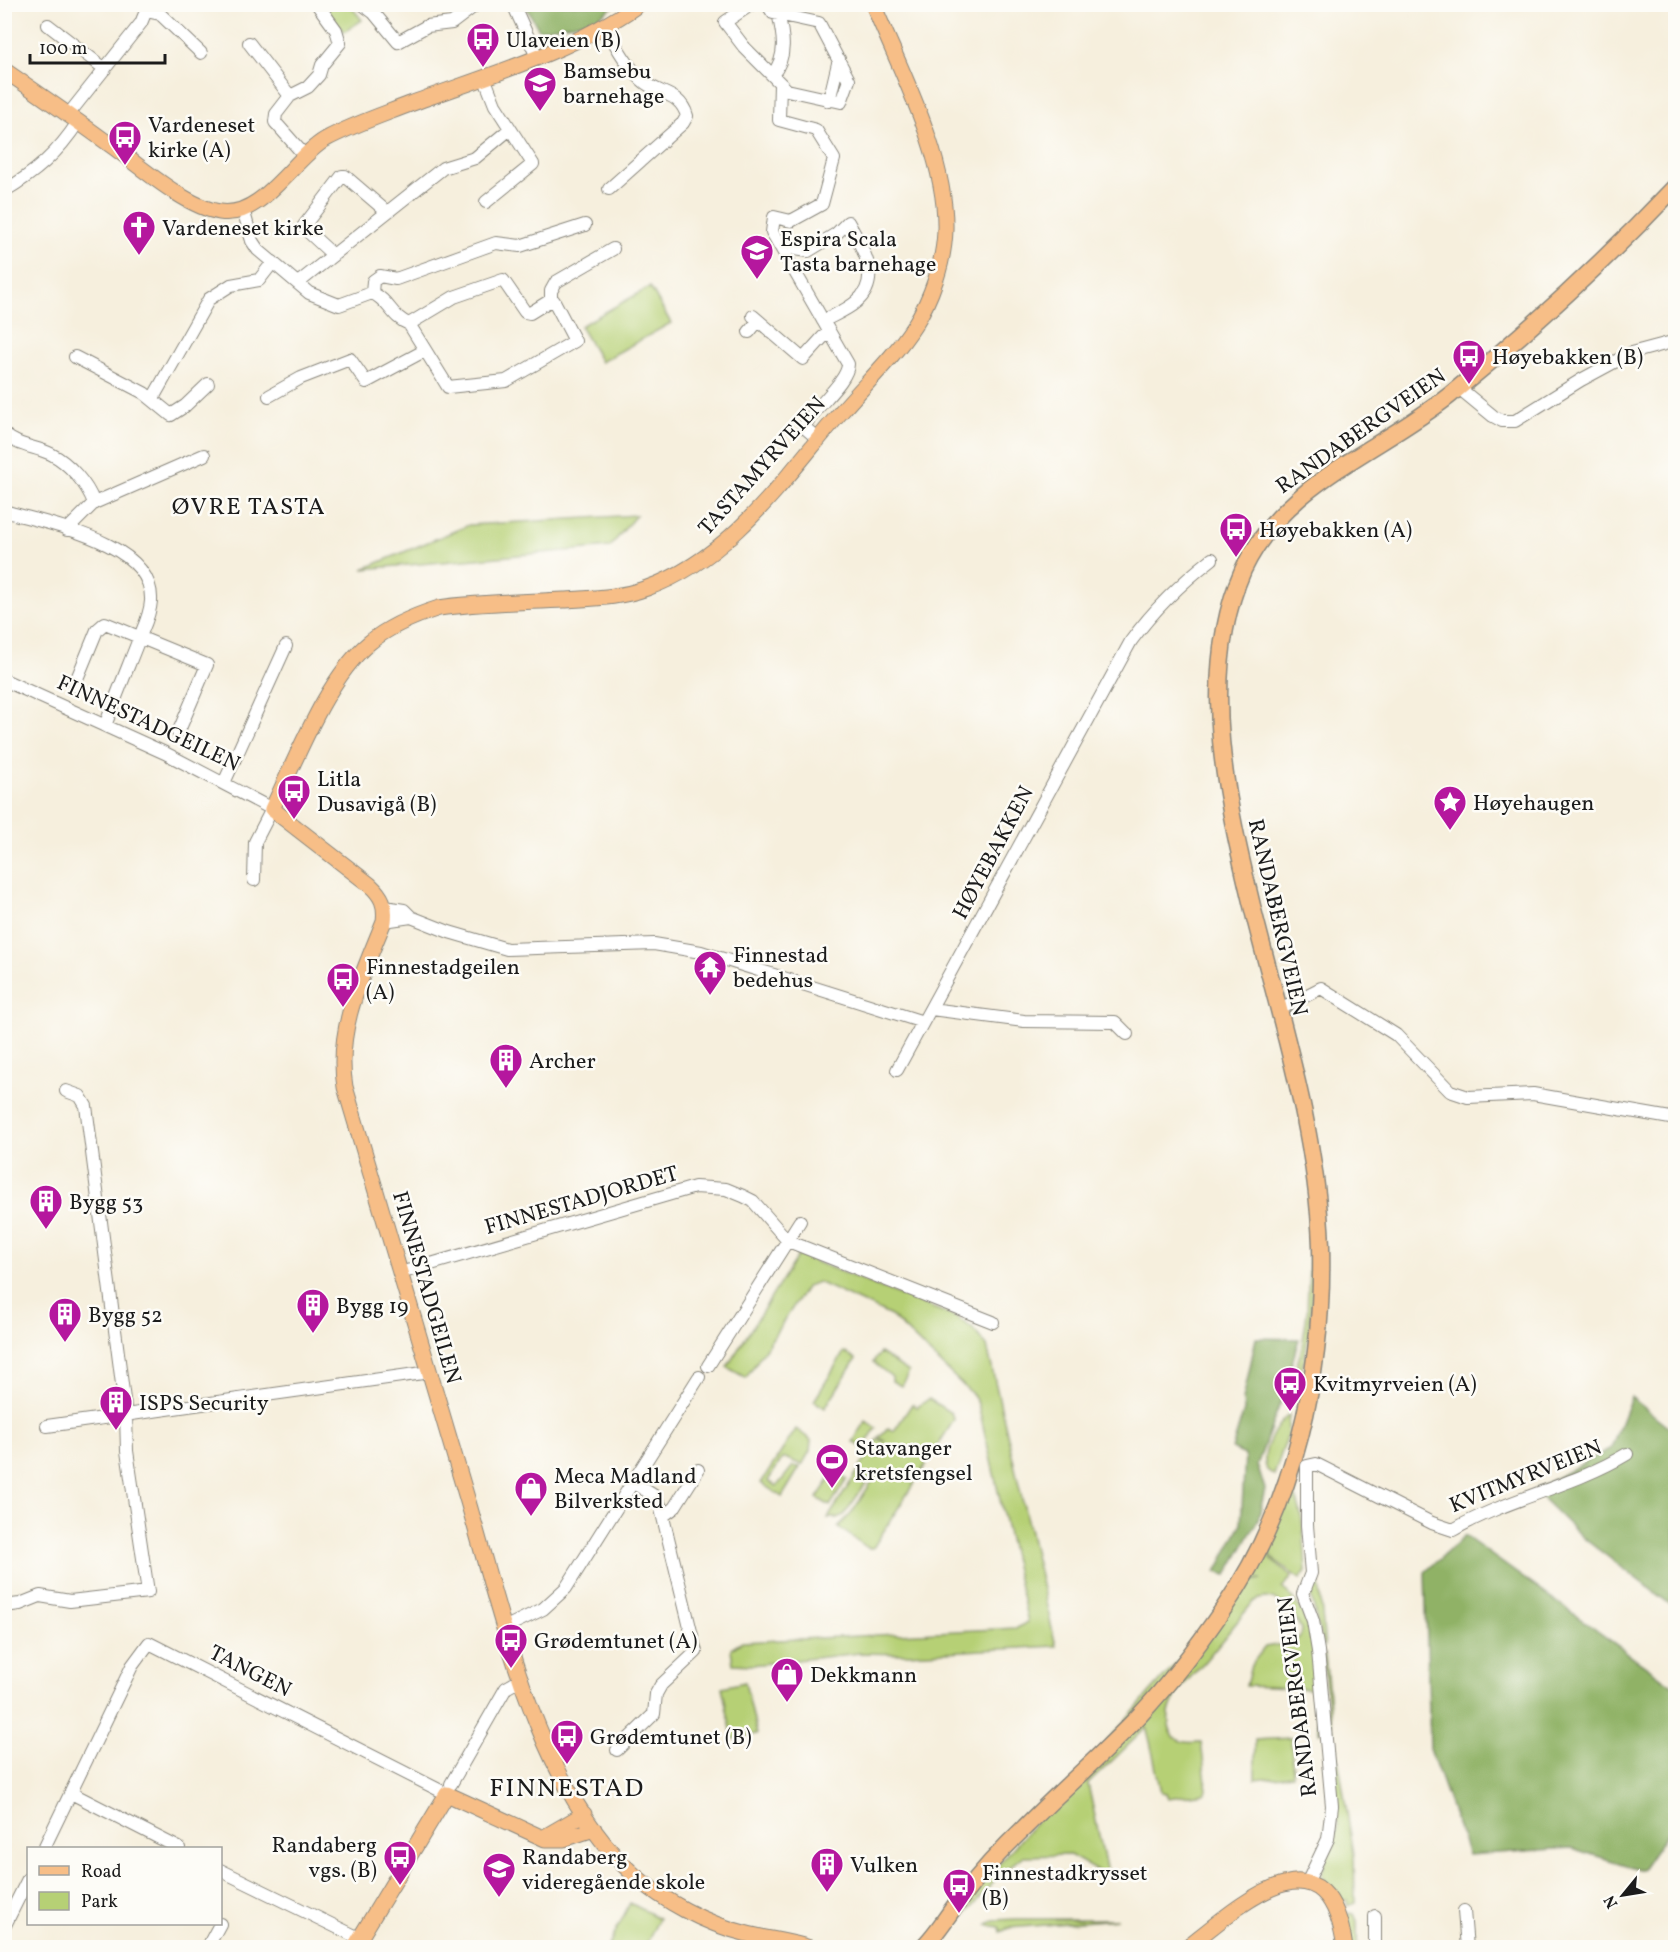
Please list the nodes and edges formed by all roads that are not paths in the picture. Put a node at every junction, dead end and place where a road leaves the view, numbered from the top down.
1 (317, 4) edge
2 (362, 4) edge
3 (513, 4) edge
4 (639, 4) edge
5 (752, 4) edge
6 (767, 4) edge
7 (873, 4) edge
8 (470, 6) edge
9 (145, 8) edge
10 (778, 13) junction
11 (48, 25) dead end
12 (606, 26) junction
13 (249, 43) dead end
14 (201, 53) dead end
15 (537, 57) junction
16 (105, 69) junction
17 (4, 70) edge
18 (484, 77) junction
19 (776, 80) junction
20 (290, 96) junction
21 (74, 119) junction
22 (510, 129) junction
23 (304, 156) junction
24 (1676, 186) edge
25 (609, 189) dead end
26 (4, 191) edge
27 (486, 202) dead end
28 (243, 209) junction
29 (387, 212) junction
30 (585, 225) dead end
31 (613, 249) dead end
32 (795, 249) dead end
33 (332, 254) junction
34 (273, 262) junction
35 (298, 283) junction
36 (372, 293) junction
37 (552, 300) junction
38 (823, 321) junction
39 (408, 324) junction
40 (749, 332) dead end
41 (830, 333) junction
42 (1676, 341) edge
43 (424, 351) junction
44 (75, 357) dead end
45 (208, 384) dead end
46 (1459, 388) junction
47 (269, 396) dead end
48 (153, 398) junction
49 (4, 434) edge
50 (818, 439) junction
51 (204, 455) dead end
52 (94, 503) junction
53 (4, 511) edge
54 (67, 530) junction
55 (1212, 559) dead end
56 (140, 636) junction
57 (286, 646) dead end
58 (4, 680) edge
59 (74, 686) dead end
60 (105, 726) junction
61 (178, 733) dead end
62 (224, 783) junction
63 (272, 809) junction
64 (254, 880) dead end
65 (385, 914) junction
66 (931, 1009) junction
67 (1278, 1010) junction
68 (923, 1022) junction
69 (1127, 1034) dead end
70 (897, 1070) dead end
71 (66, 1091) dead end
72 (1676, 1119) edge
73 (800, 1221) dead end
74 (788, 1241) junction
75 (400, 1273) junction
76 (993, 1322) dead end
77 (708, 1366) dead end
78 (429, 1372) junction
79 (699, 1377) dead end
80 (126, 1415) junction
81 (47, 1426) dead end
82 (1627, 1454) dead end
83 (1307, 1466) joint
84 (698, 1470) dead end
85 (632, 1482) junction
86 (663, 1516) junction
87 (4, 1606) edge
88 (506, 1626) junction
89 (522, 1679) junction
90 (617, 1750) dead end
91 (449, 1789) junction
92 (71, 1793) junction
93 (584, 1814) junction
94 (594, 1829) junction
95 (540, 1838) junction
96 (44, 1847) edge
97 (176, 1847) edge
98 (222, 1871) edge
99 (27, 1880) edge
100 (1307, 1883) junction
101 (10, 1904) edge
102 (1464, 1911) dead end
103 (1375, 1916) dead end
104 (219, 1925) edge
105 (4, 1927) edge
106 (357, 1943) edge
107 (207, 1947) edge
108 (810, 1947) edge
109 (925, 1947) edge
110 (1186, 1947) edge
111 (1345, 1947) edge
112 (1375, 1947) edge
113 (1467, 1947) edge

1 - 20 street
2 - 8 street
3 - 15 street
4 - 12 main road
5 - 19 street
6 - 10 street
7 - 50 main road, TASTAMYRVEIEN
9 - 14 street
9 - 16 street
10 - 19 street
10 - 19 street
11 - 16 street
12 - 15 main road
12 - 25 street
13 - 20 street
15 - 18 main road
16 - 21 street
17 - 21 main road
18 - 22 street
18 - 23 main road
19 - 38 street
20 - 23 street
21 - 26 street
21 - 28 main road
22 - 27 street
22 - 29 street
23 - 28 main road
24 - 46 highway, RANDABERGVEIEN
28 - 34 street
29 - 33 street
29 - 33 street
30 - 36 street
31 - 37 street
32 - 38 street
33 - 35 street
34 - 35 street
34 - 48 street
35 - 36 street
36 - 39 street
37 - 39 street
37 - 43 street
38 - 41 street
39 - 43 street
40 - 41 street
41 - 50 street
42 - 46 street
43 - 47 street
44 - 48 street
45 - 48 street
46 - 67 highway, RANDABERGVEIEN
49 - 52 street
50 - 63 main road, TASTAMYRVEIEN
51 - 52 street
52 - 54 street
53 - 54 street
54 - 56 street
55 - 66 street, HØYEBAKKEN
56 - 59 street
56 - 60 street
56 - 61 street
57 - 62 street
58 - 60 street, FINNESTADGEILEN
60 - 62 street, FINNESTADGEILEN
62 - 63 street, FINNESTADGEILEN
63 - 64 street
63 - 65 main road
65 - 68 street
65 - 75 main road, FINNESTADGEILEN
66 - 68 street, HØYEBAKKEN
66 - 69 street
67 - 72 street
67 - 109 highway, RANDABERGVEIEN
68 - 70 street, HØYEBAKKEN
71 - 80 street
73 - 74 street
74 - 75 street, FINNESTADJORDET
74 - 76 street, FINNESTADJORDET
74 - 77 street
75 - 78 main road, FINNESTADGEILEN
78 - 80 street
78 - 88 main road, FINNESTADGEILEN
79 - 85 street
80 - 81 street
80 - 87 street
82 - 83 street, KVITMYRVEIEN
83 - 100 street, RANDABERGVEIEN
84 - 86 street
85 - 86 street
85 - 88 street
86 - 90 street
88 - 89 main road, FINNESTADGEILEN
89 - 91 street
89 - 93 main road, FINNESTADGEILEN
91 - 92 street, TANGEN
91 - 95 main road, TANGEN
91 - 106 main road
92 - 96 street, TANGEN
92 - 97 street
93 - 94 main road, FINNESTADGEILEN
93 - 95 main road
94 - 95 main road
94 - 108 main road, FINNESTADGEILEN
98 - 106 street
99 - 101 street
100 - 110 main road
100 - 111 main road
101 - 105 street
102 - 113 street
103 - 112 street
104 - 107 street

